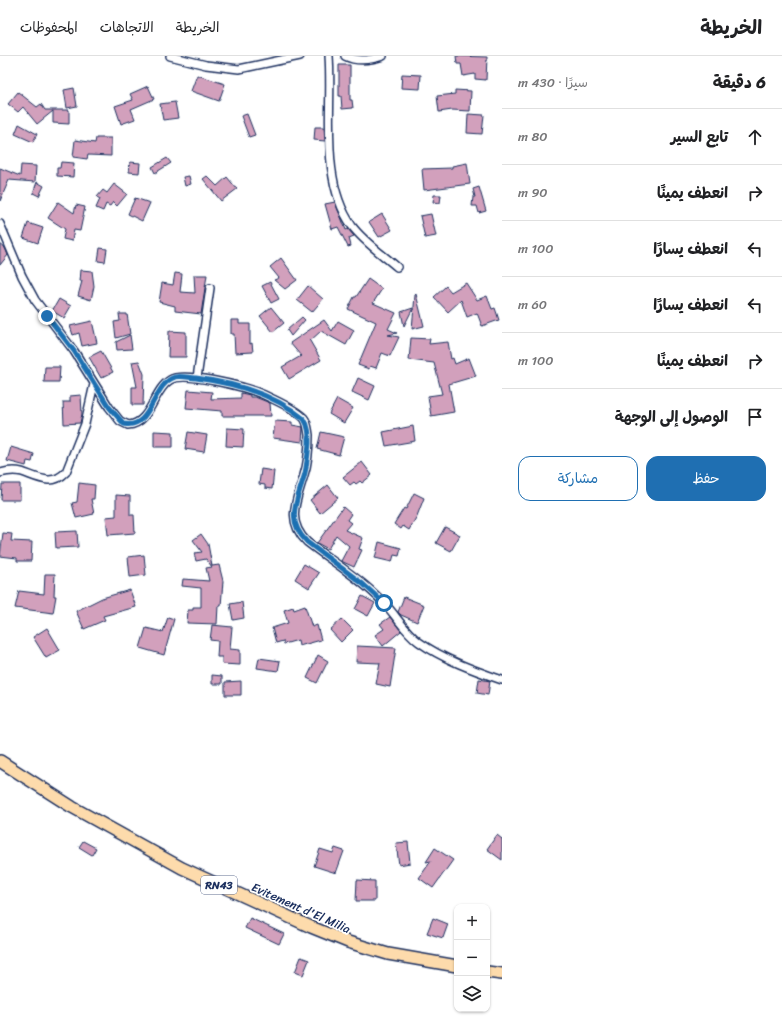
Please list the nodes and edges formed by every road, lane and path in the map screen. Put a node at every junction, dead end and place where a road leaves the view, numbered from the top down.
1 (170, 56) edge
2 (300, 56) edge
3 (329, 56) edge
4 (345, 56) edge
5 (383, 56) edge
6 (0, 224) edge
7 (398, 267) dead end
8 (210, 288) dead end
9 (197, 378) junction
10 (94, 384) junction
11 (0, 473) edge
12 (502, 680) edge
13 (0, 761) edge
14 (454, 965) edge
15 (490, 972) edge
16 (502, 974) edge

1 - 2 street
3 - 7 street
4 - 5 street
6 - 10 street
8 - 9 street
9 - 10 street
9 - 12 street
10 - 11 street
13 - 14 main road, Evitement d'El Milia / RN43
15 - 16 main road

